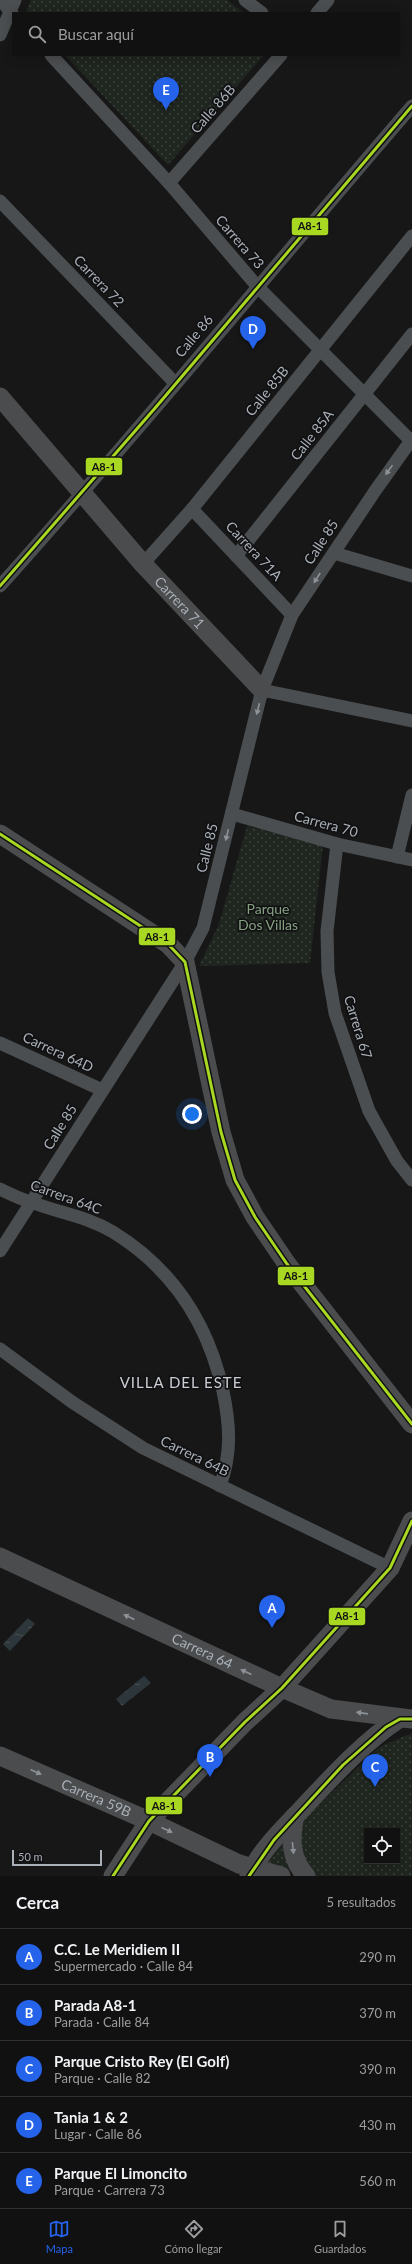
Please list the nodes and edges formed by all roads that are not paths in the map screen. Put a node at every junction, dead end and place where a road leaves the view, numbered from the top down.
1 (0, 0) edge
2 (245, 0) edge
3 (328, 0) edge
4 (13, 9) edge
5 (261, 12) edge
6 (318, 12) edge
7 (0, 35) edge
8 (52, 56) edge
9 (280, 56) edge
10 (412, 106) edge
11 (169, 183) junction
12 (0, 201) edge
13 (412, 236) edge
14 (257, 286) junction
15 (412, 334) edge
16 (322, 350) junction
17 (175, 382) junction
18 (364, 394) junction
19 (0, 397) edge
20 (411, 441) edge
21 (83, 494) junction
22 (192, 509) junction
23 (334, 553) junction
24 (236, 556) junction
25 (143, 564) junction
26 (412, 576) edge
27 (0, 586) edge
28 (292, 615) junction
29 (262, 690) junction
30 (412, 721) edge
31 (412, 795) edge
32 (232, 814) junction
33 (0, 834) edge
34 (338, 844) junction
35 (397, 858) junction
36 (412, 860) edge
37 (185, 962) junction
38 (0, 1043) edge
39 (102, 1090) junction
40 (412, 1180) edge
41 (0, 1189) edge
42 (31, 1203) junction
43 (0, 1251) edge
44 (0, 1349) edge
45 (412, 1424) edge
46 (220, 1486) junction
47 (412, 1522) edge
48 (0, 1557) edge
49 (390, 1568) junction
50 (282, 1688) junction
51 (406, 1719) edge
52 (0, 1756) edge
53 (295, 1816) junction
54 (149, 1821) junction
55 (251, 1872) edge
56 (113, 1876) edge
57 (281, 1876) edge
58 (306, 1876) edge

1 - 4 street
2 - 5 street
3 - 6 street
4 - 7 street
8 - 11 street, Carrera 73
9 - 11 street, Calle 86B
10 - 14 street, Calle 86
11 - 14 street, Carrera 73
12 - 17 street, Carrera 72
13 - 16 street, Calle 85B
14 - 16 street, Carrera 73
14 - 17 street, Calle 86
15 - 18 street, Calle 85A
16 - 18 street, Carrera 73
16 - 22 street, Calle 85B
17 - 21 street, Calle 86
18 - 20 street, Carrera 73
18 - 24 street, Calle 85A
19 - 21 street, Carrera 71
20 -> 23 street, Calle 85
21 - 25 street, Carrera 71
21 - 27 street, Calle 86
22 - 24 street, Carrera 71A
22 - 25 street, Calle 85B
23 - 26 street
23 -> 28 street, Calle 85
24 - 28 street, Carrera 71A
25 - 29 street, Carrera 71
28 - 29 street, Calle 85
29 - 30 street
29 -> 32 street, Calle 85
31 - 35 street
32 - 34 street, Carrera 70
32 -> 37 street, Calle 85
33 - 37 street
34 - 35 street, Carrera 70
34 - 40 street, Carrera 67
35 - 36 street, Carrera 70
37 - 39 street, Calle 85
37 - 45 street
38 - 39 street, Carrera 64D
39 - 42 street, Calle 85
41 - 42 street, Carrera 64C
42 - 43 street, Calle 85
42 - 46 street, Carrera 64C
44 - 46 street, Carrera 64B
46 - 49 street, Carrera 64B
47 - 49 street
50 -> 48 street, Carrera 64
49 - 50 street
51 -> 50 street, Carrera 64
50 - 54 street
51 - 53 street
52 -> 54 street, Carrera 59B
53 - 55 street
53 -> 58 street
54 -> 55 street, Carrera 59B
54 - 56 street
55 - 57 street, Carrera 59B

